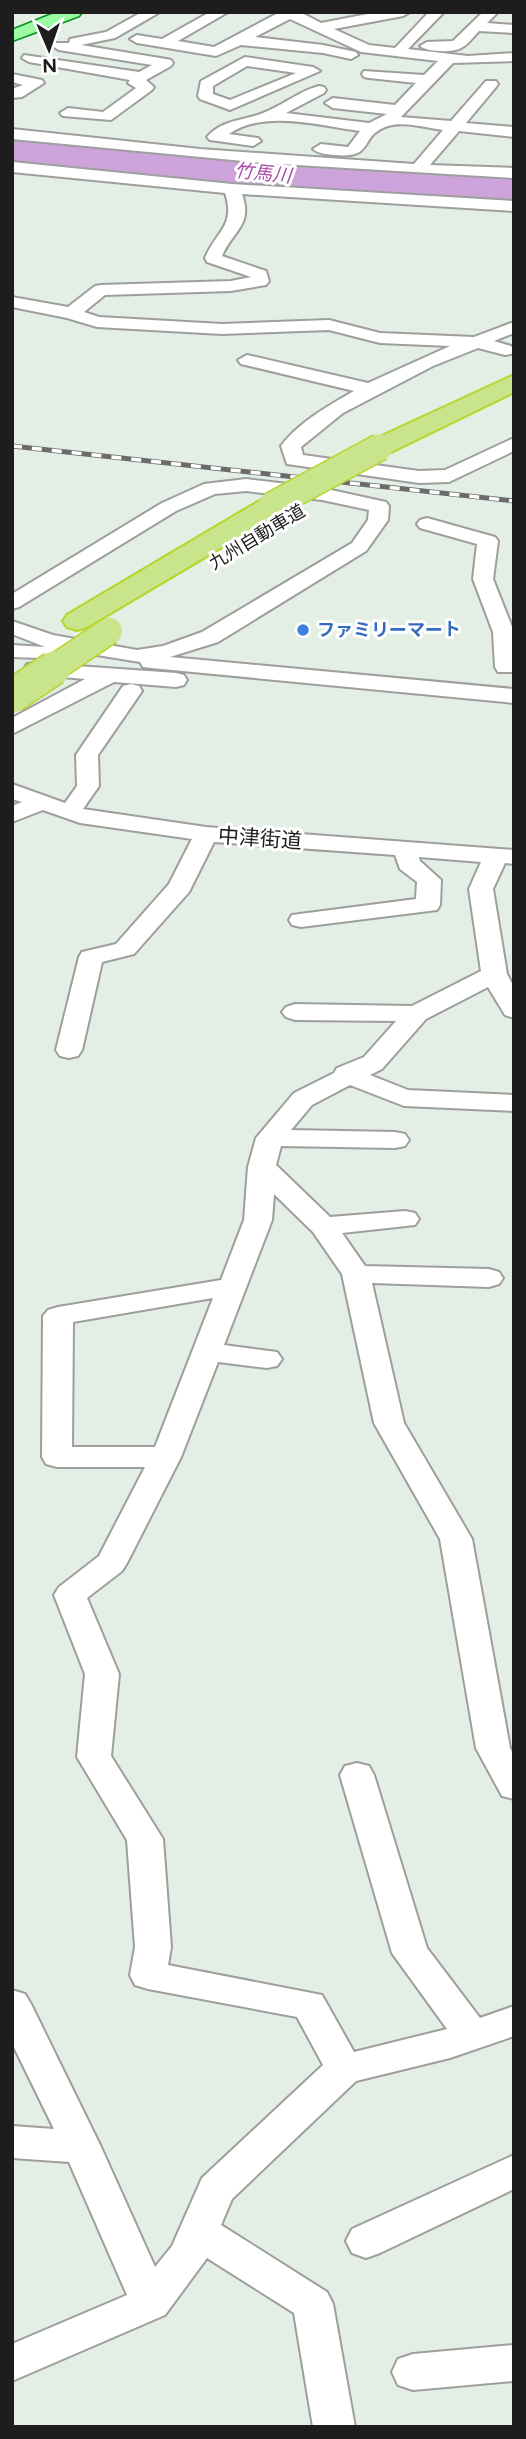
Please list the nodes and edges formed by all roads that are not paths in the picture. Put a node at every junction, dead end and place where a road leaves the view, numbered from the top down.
1 (52, 12) edge
2 (73, 12) edge
3 (153, 12) edge
4 (221, 12) edge
5 (290, 12) edge
6 (403, 12) edge
7 (437, 12) edge
8 (491, 12) edge
9 (320, 27) junction
10 (476, 27) junction
11 (12, 28) edge
12 (514, 30) edge
13 (110, 35) junction
14 (12, 36) edge
15 (238, 40) junction
16 (163, 44) junction
17 (59, 46) junction
18 (366, 49) junction
19 (398, 50) junction
20 (351, 55) junction
21 (514, 57) edge
22 (29, 58) junction
23 (449, 58) junction
24 (482, 60) junction
25 (12, 65) edge
26 (313, 71) junction
27 (369, 74) dead end
28 (141, 77) junction
29 (12, 78) edge
30 (426, 80) junction
31 (319, 90) dead end
32 (12, 93) edge
33 (333, 103) dead end
34 (68, 113) dead end
35 (392, 115) junction
36 (269, 116) junction
37 (454, 127) junction
38 (372, 128) junction
39 (514, 132) edge
40 (12, 134) edge
41 (215, 137) junction
42 (185, 154) junction
43 (514, 157) edge
44 (493, 159) dead end
45 (324, 164) junction
46 (12, 167) edge
47 (418, 169) junction
48 (514, 173) edge
49 (232, 189) junction
50 (304, 195) junction
51 (514, 206) edge
52 (12, 302) edge
53 (71, 313) junction
54 (514, 327) edge
55 (476, 342) junction
56 (505, 350) dead end
57 (247, 360) dead end
58 (514, 382) edge
59 (369, 389) junction
60 (514, 399) edge
61 (514, 444) edge
62 (426, 524) dead end
63 (12, 603) edge
64 (12, 627) edge
65 (12, 651) edge
66 (136, 658) junction
67 (12, 666) edge
68 (510, 666) edge
69 (110, 674) junction
70 (131, 691) dead end
71 (12, 696) edge
72 (512, 701) edge
73 (12, 727) edge
74 (12, 791) edge
75 (42, 802) junction
76 (71, 812) junction
77 (12, 815) edge
78 (206, 834) junction
79 (406, 849) junction
80 (508, 855) edge
81 (301, 920) dead end
82 (494, 974) junction
83 (514, 1010) edge
84 (295, 1012) dead end
85 (417, 1014) junction
86 (69, 1050) dead end
87 (346, 1074) junction
88 (514, 1103) edge
89 (395, 1140) dead end
90 (266, 1153) junction
91 (405, 1219) dead end
92 (323, 1226) junction
93 (356, 1274) junction
94 (489, 1278) dead end
95 (233, 1286) junction
96 (208, 1352) junction
97 (267, 1359) dead end
98 (166, 1457) junction
99 (357, 1775) dead end
100 (514, 1787) edge
101 (12, 2004) edge
102 (514, 2021) edge
103 (472, 2035) junction
104 (344, 2069) junction
105 (12, 2142) edge
106 (82, 2147) junction
107 (514, 2171) edge
108 (198, 2231) junction
109 (366, 2241) dead end
110 (151, 2303) junction
111 (12, 2363) edge
112 (514, 2363) edge
113 (413, 2372) dead end
114 (334, 2427) edge

1 - 11 main road
2 - 14 main road
3 - 13 street
4 - 16 street
5 - 9 street
5 - 15 street
6 - 9 street
7 - 19 street
8 - 10 street
9 - 18 street
10 - 12 street
10 - 19 street
13 - 16 street
13 - 17 street
15 - 16 street
15 - 20 street
17 - 22 street
17 - 28 street
18 - 19 street
18 - 20 street
19 - 23 street
20 - 26 street
21 - 24 street
22 - 25 street
22 - 28 street
23 - 24 street
23 - 30 street
24 - 37 street
26 - 26 street
27 - 30 street
28 - 34 street
29 - 32 street
30 - 35 street
31 - 36 street
33 - 35 street
35 - 37 street
35 - 38 street
36 - 38 street
36 - 41 street
37 - 39 street
37 - 47 street
38 - 41 street
40 - 42 street
41 - 42 street
42 - 45 street
43 - 44 street
45 - 47 street
45 - 50 street
46 - 49 street
47 - 48 street
49 - 50 street
49 - 53 street
50 - 51 street
52 - 53 street
53 - 55 street
54 - 55 street
55 - 56 street
55 - 59 street
57 - 59 street
58 - 67 highway, 九州自動車道, bridge
59 - 61 street
60 - 71 highway, 九州自動車道, bridge
62 - 68 street
63 - 66 street
64 - 66 street
65 - 66 street
66 - 69 street
66 - 72 street
67 - 69 street
68 - 72 street
69 - 72 street
69 - 73 street
70 - 76 street
74 - 75 street, 中津街道
75 - 76 street, 中津街道
75 - 77 street
76 - 78 street, 中津街道
78 - 79 street, 中津街道
78 - 86 street
79 - 80 street, 中津街道
79 - 81 street
80 - 82 street
82 - 83 street
82 - 85 street
84 - 85 street
85 - 87 street
87 - 88 street
87 - 90 street
89 - 90 street
90 - 92 street
90 - 95 street
91 - 92 street
92 - 93 street
93 - 94 street
93 - 100 street
95 - 96 street
95 - 98 street
96 - 97 street
96 - 98 street
98 - 104 street
99 - 103 street
101 - 106 street
102 - 103 street
103 - 104 street
104 - 108 street
105 - 106 street
106 - 110 street
107 - 109 street
108 - 110 street
108 - 114 street
110 - 111 street
112 - 113 street

